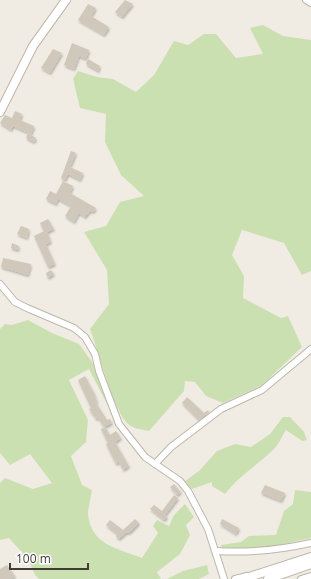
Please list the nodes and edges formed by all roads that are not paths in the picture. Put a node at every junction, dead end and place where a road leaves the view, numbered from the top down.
1 (66, 0) edge
2 (306, 0) edge
3 (311, 3) edge
4 (0, 112) edge
5 (0, 284) edge
6 (311, 350) edge
7 (155, 464) junction
8 (311, 543) edge
9 (216, 551) junction
10 (311, 557) edge
11 (311, 564) edge
12 (271, 570) junction
13 (311, 576) edge
14 (224, 579) edge
15 (235, 579) edge
16 (243, 579) edge
17 (268, 579) edge
18 (301, 579) edge

1 - 4 street
2 - 3 street
5 - 7 street
6 - 7 street
7 - 9 street
8 - 9 street
9 - 14 street
10 - 12 street
11 - 17 street
12 - 15 street
12 - 16 street
13 - 18 street

